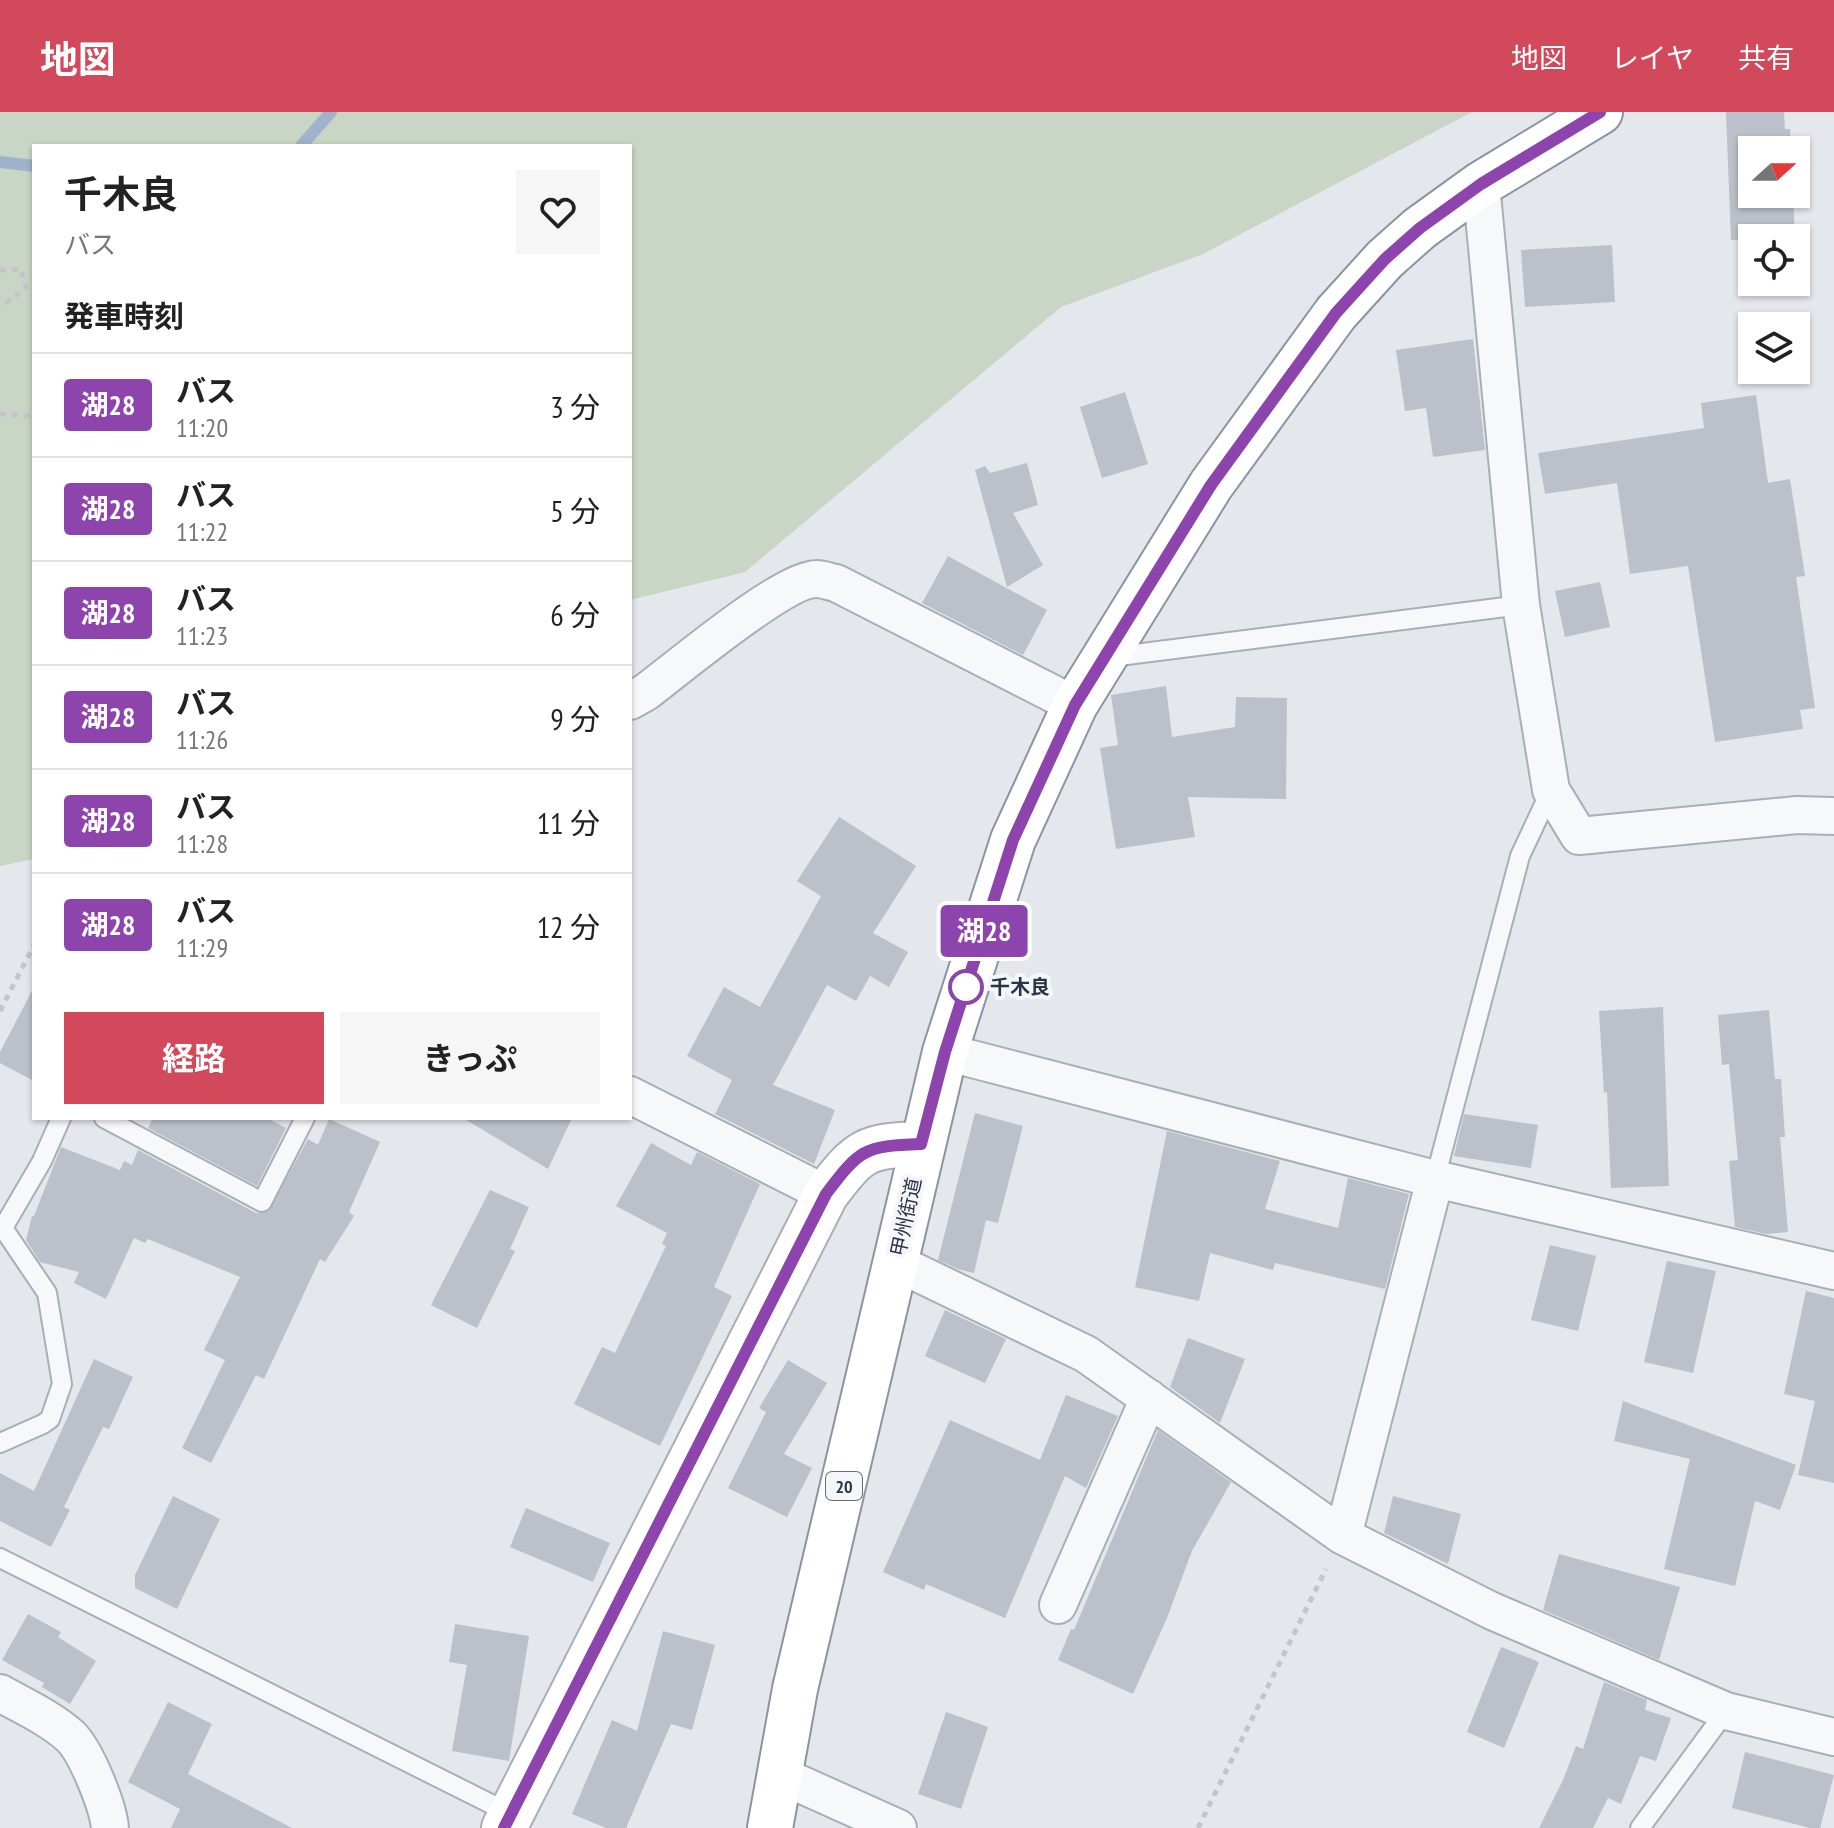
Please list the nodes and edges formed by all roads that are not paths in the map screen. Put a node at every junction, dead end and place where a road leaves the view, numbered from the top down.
1 (1600, 112) edge
2 (1481, 184) junction
3 (1521, 605) junction
4 (1104, 658) junction
5 (632, 700) edge
6 (1075, 705) junction
7 (1551, 790) junction
8 (1834, 816) edge
9 (945, 1052) junction
10 (632, 1096) edge
11 (60, 1120) edge
12 (108, 1120) edge
13 (304, 1120) edge
14 (921, 1144) junction
15 (1435, 1179) junction
16 (826, 1194) junction
17 (897, 1263) junction
18 (1834, 1271) edge
19 (1149, 1398) junction
20 (0, 1443) edge
21 (1343, 1536) junction
22 (0, 1558) edge
23 (1058, 1605) dead end
24 (0, 1693) edge
25 (1726, 1711) junction
26 (1834, 1737) edge
27 (780, 1775) junction
28 (508, 1821) edge
29 (110, 1828) edge
30 (770, 1828) edge
31 (898, 1828) edge
32 (1640, 1828) edge

1 - 2 main road, 甲州街道 / 20
2 - 3 street
2 - 4 main road, 甲州街道 / 20
3 - 4 lane
3 - 7 street
4 - 6 main road, 甲州街道 / 20
5 - 6 street
6 - 9 main road, 甲州街道 / 20
7 - 8 street
7 - 15 lane
9 - 14 main road, 甲州街道 / 20
9 - 15 street
10 - 16 street
11 - 20 lane
12 - 13 lane
14 - 16 main road
14 - 17 main road, 甲州街道 / 20
15 - 18 street
15 - 21 street
16 - 28 main road
17 - 19 street
17 - 27 main road, 甲州街道 / 20
19 - 21 street
19 - 23 street
21 - 25 street
22 - 28 lane
24 - 29 street
25 - 26 street
25 - 32 lane
27 - 30 main road, 甲州街道 / 20
27 - 31 street

